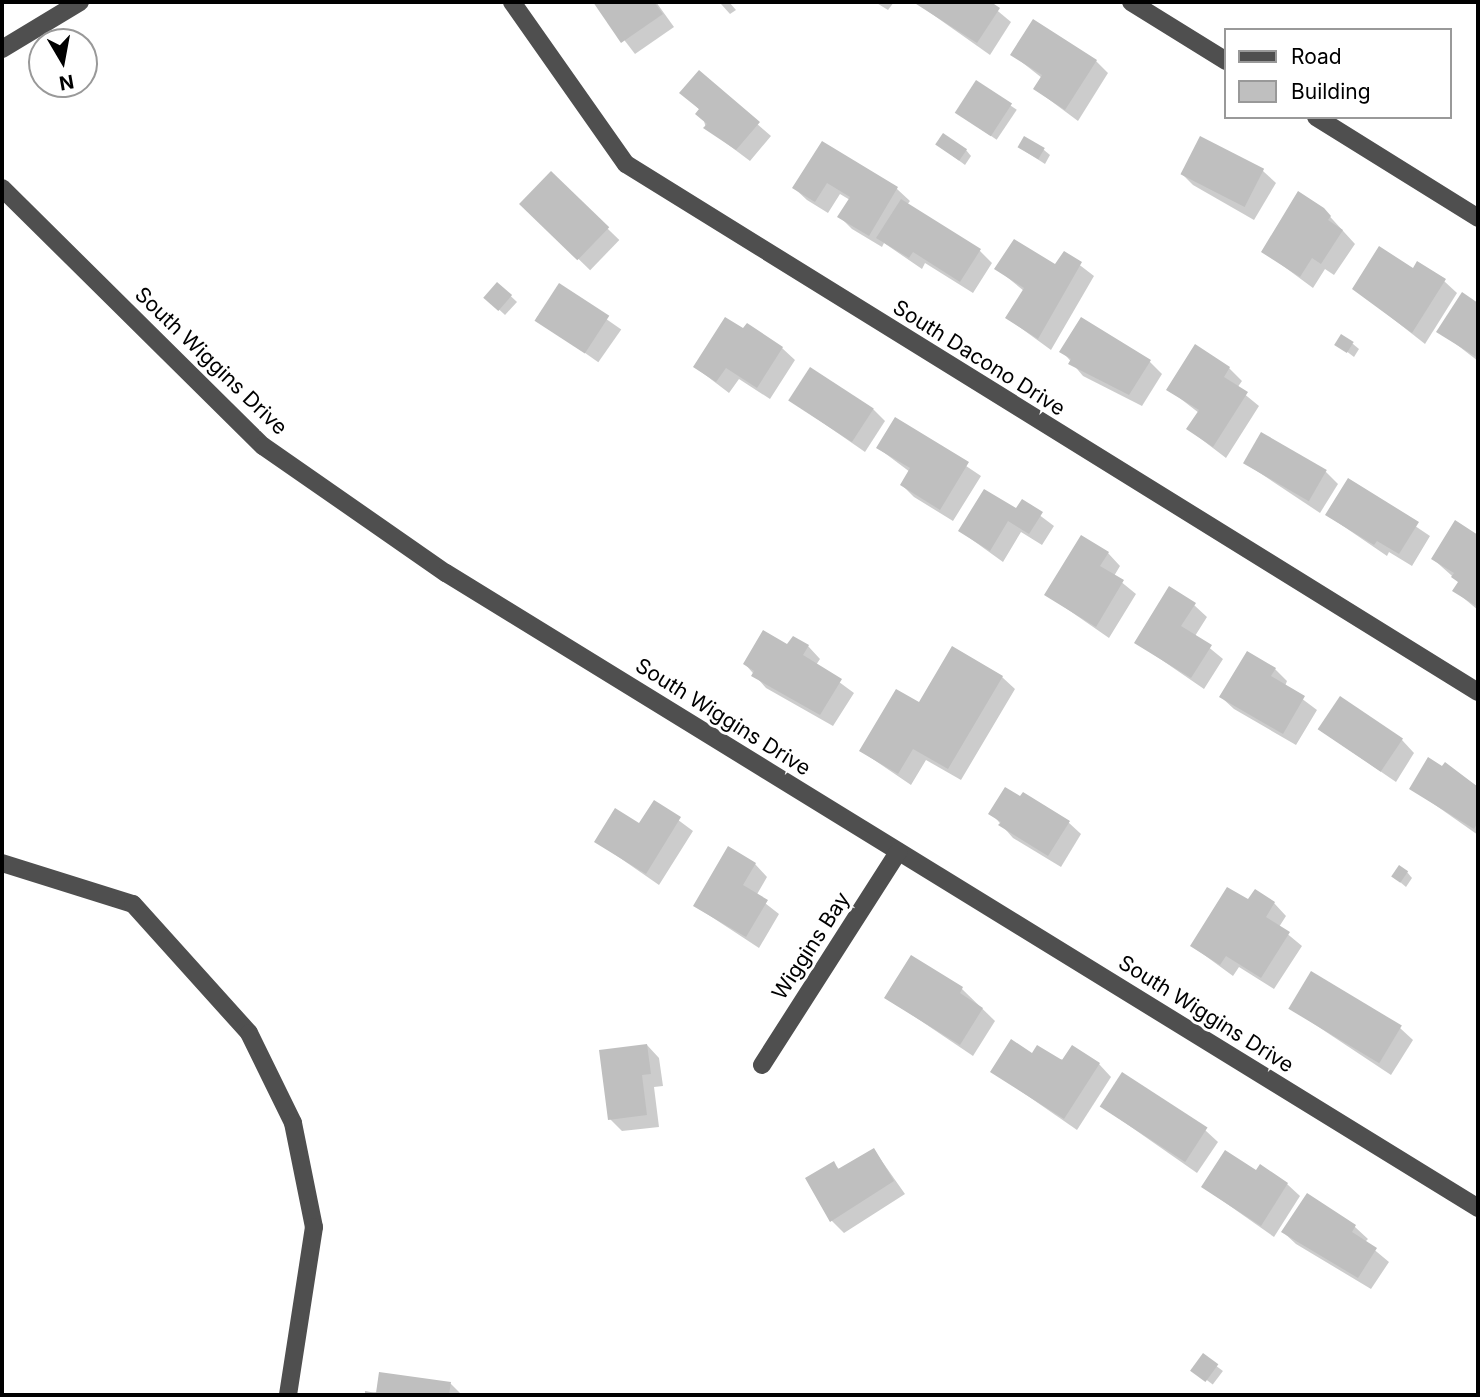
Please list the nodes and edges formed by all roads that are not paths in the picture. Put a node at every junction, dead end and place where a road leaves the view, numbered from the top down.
1 (80, 2) edge
2 (512, 2) edge
3 (1131, 2) edge
4 (2, 48) edge
5 (1224, 60) edge
6 (1319, 119) edge
7 (2, 188) edge
8 (1478, 218) edge
9 (1478, 692) edge
10 (898, 852) junction
11 (2, 863) edge
12 (762, 1065) dead end
13 (1478, 1208) edge
14 (288, 1395) edge

1 - 4 street
2 - 9 street, South Dacono Drive
3 - 5 street
6 - 8 street
7 - 10 street, South Wiggins Drive
10 - 12 street, Wiggins Bay
10 - 13 street, South Wiggins Drive
11 - 14 street

